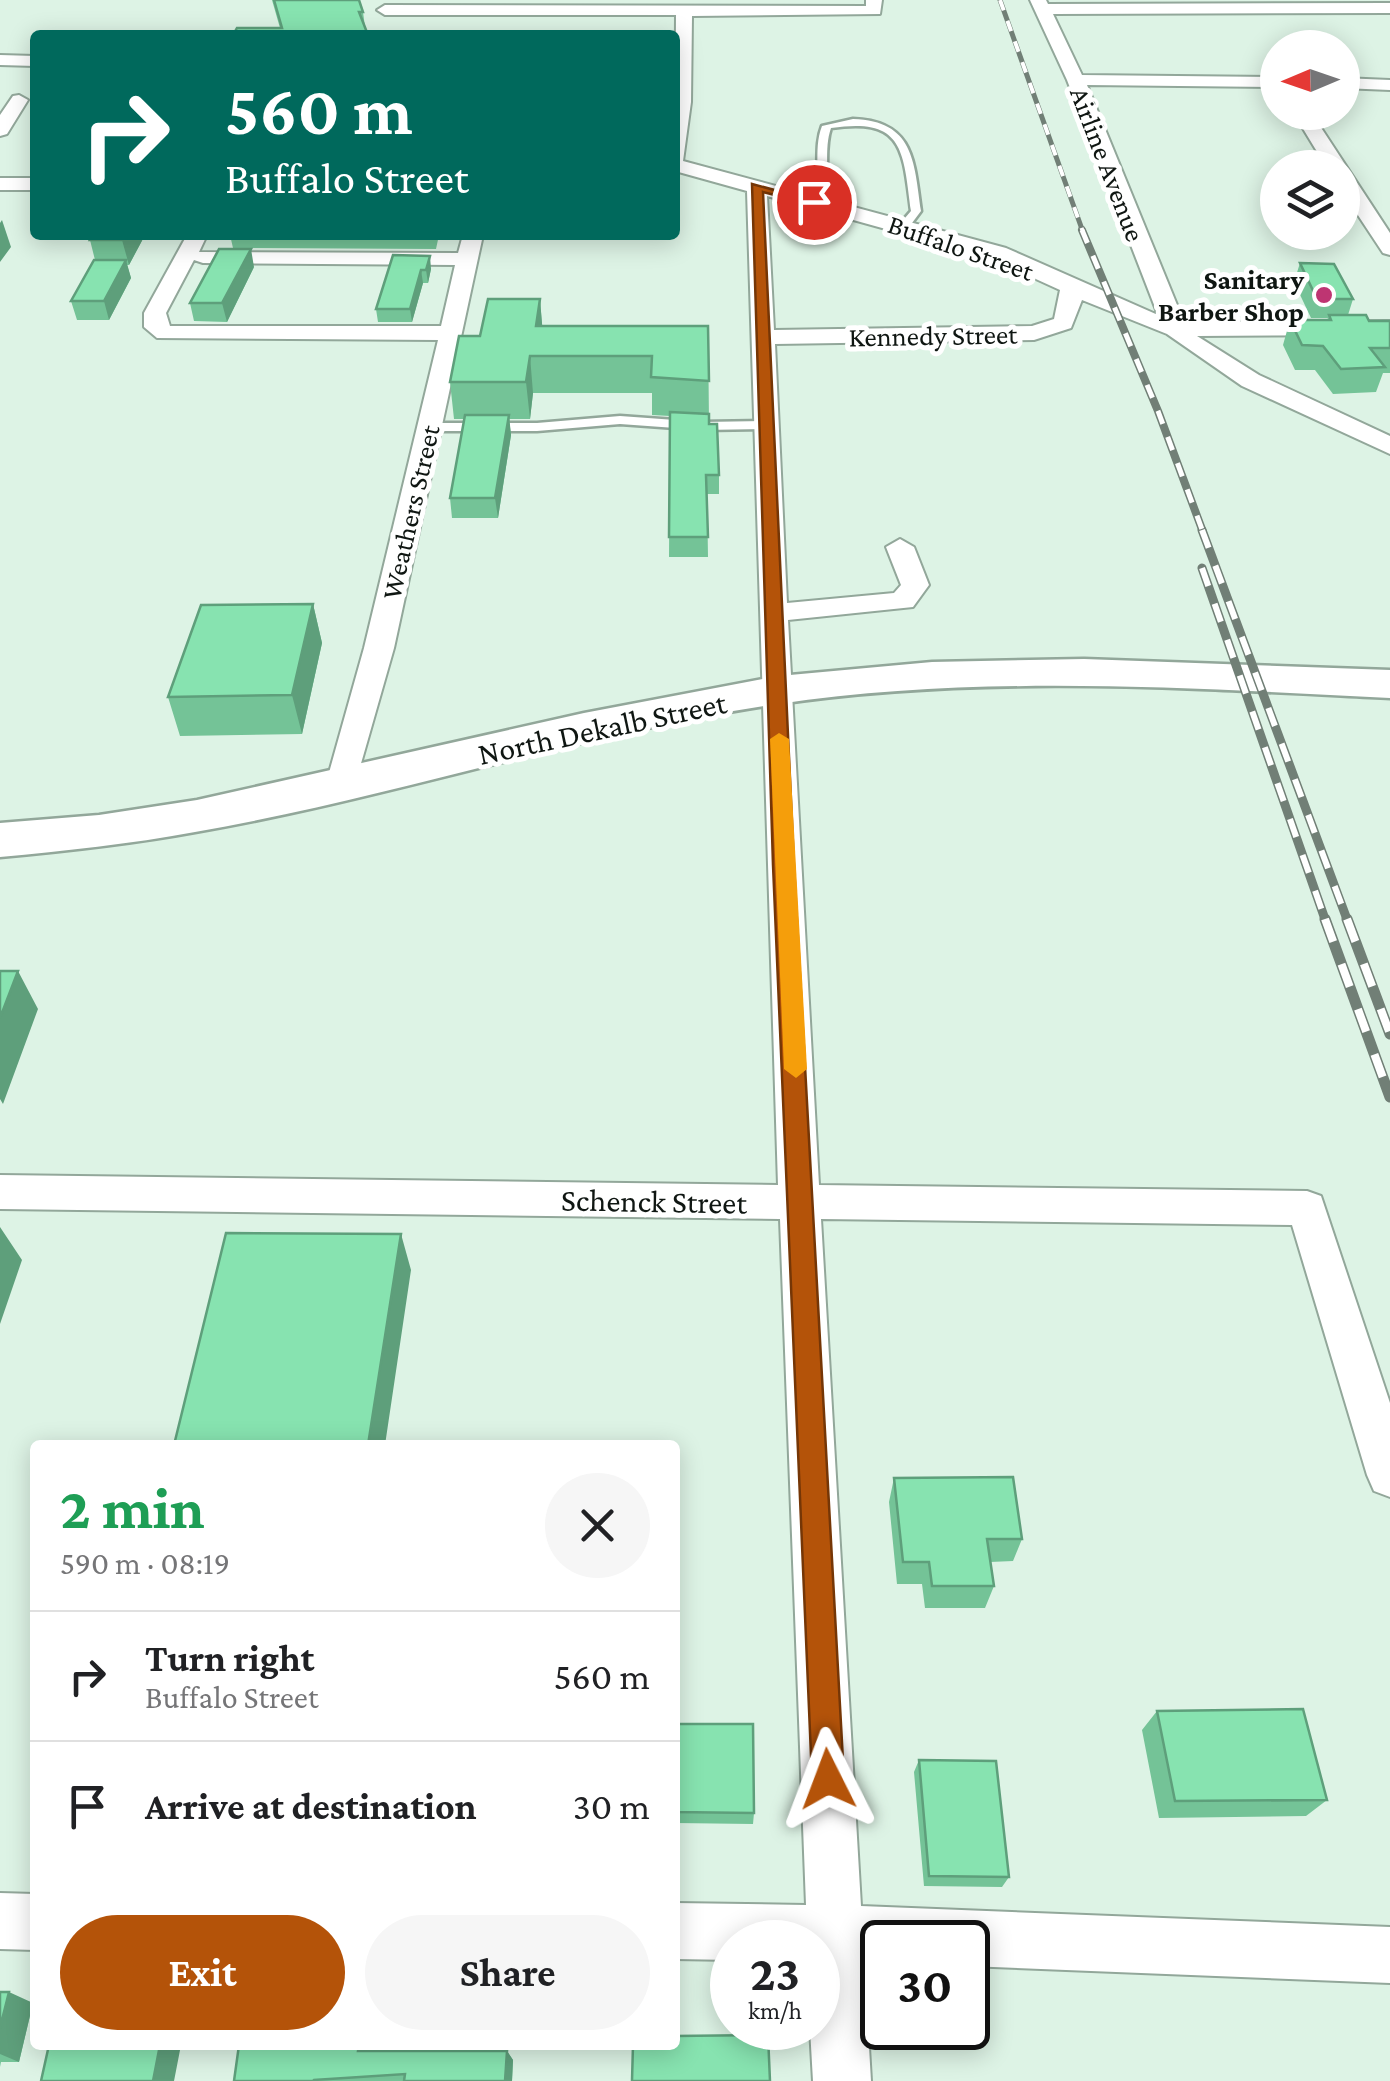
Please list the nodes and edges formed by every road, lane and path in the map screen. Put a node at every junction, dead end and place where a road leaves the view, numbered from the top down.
1 (1041, 5) edge
2 (1380, 5) edge
3 (874, 6) edge
4 (684, 10) junction
5 (385, 11) edge
6 (680, 50) edge
7 (0, 60) edge
8 (30, 60) edge
9 (1076, 80) junction
10 (1260, 82) edge
11 (1360, 84) edge
12 (1390, 86) edge
13 (19, 100) dead end
14 (0, 130) edge
15 (680, 163) edge
16 (0, 184) edge
17 (30, 184) edge
18 (757, 186) junction
19 (814, 202) junction
20 (1360, 202) edge
21 (905, 225) junction
22 (194, 240) edge
23 (470, 247) edge
24 (1390, 248) edge
25 (186, 256) junction
26 (1071, 288) junction
27 (1175, 328) junction
28 (1390, 328) edge
29 (450, 333) junction
30 (763, 337) junction
31 (767, 425) junction
32 (1348, 425) junction
33 (1390, 425) edge
34 (429, 427) junction
35 (1390, 446) edge
36 (900, 548) dead end
37 (775, 612) junction
38 (1390, 684) edge
39 (777, 690) junction
40 (341, 787) junction
41 (0, 840) edge
42 (0, 1192) edge
43 (802, 1202) junction
44 (1390, 1474) edge
45 (834, 1920) edge
46 (0, 1922) edge
47 (30, 1922) edge
48 (680, 1931) edge
49 (710, 1931) edge
50 (840, 1933) edge
51 (1390, 1956) edge
52 (840, 2039) edge
53 (842, 2081) edge

1 - 2 street
1 - 9 street, Airline Avenue
3 - 4 street
4 - 5 street
4 - 6 street
7 - 8 street
9 - 10 street
9 - 27 street, Airline Avenue
11 - 12 street
13 - 14 street
15 - 18 street, Buffalo Street
16 - 17 street
18 - 19 street, Buffalo Street
18 - 30 street
19 - 21 street, Buffalo Street
19 - 21 lane
20 - 24 street
21 - 26 street, Buffalo Street
22 - 25 street
23 - 25 street
23 - 29 street, Weathers Street
25 - 29 street
26 - 27 street, Buffalo Street
26 - 30 street, Kennedy Street
27 - 28 street
27 - 32 street
29 - 34 street, Weathers Street
30 - 31 street
31 - 34 lane
31 - 37 street
32 - 33 street
32 - 35 street
34 - 40 street, Weathers Street
36 - 37 street
37 - 39 street
38 - 39 main road, North Dekalb Street
39 - 40 main road, North Dekalb Street
39 - 43 street
40 - 41 main road, North Dekalb Street
42 - 43 street, Schenck Street
43 - 44 street, Schenck Street
43 - 45 street
46 - 47 street
48 - 49 street
50 - 51 street
52 - 53 street

